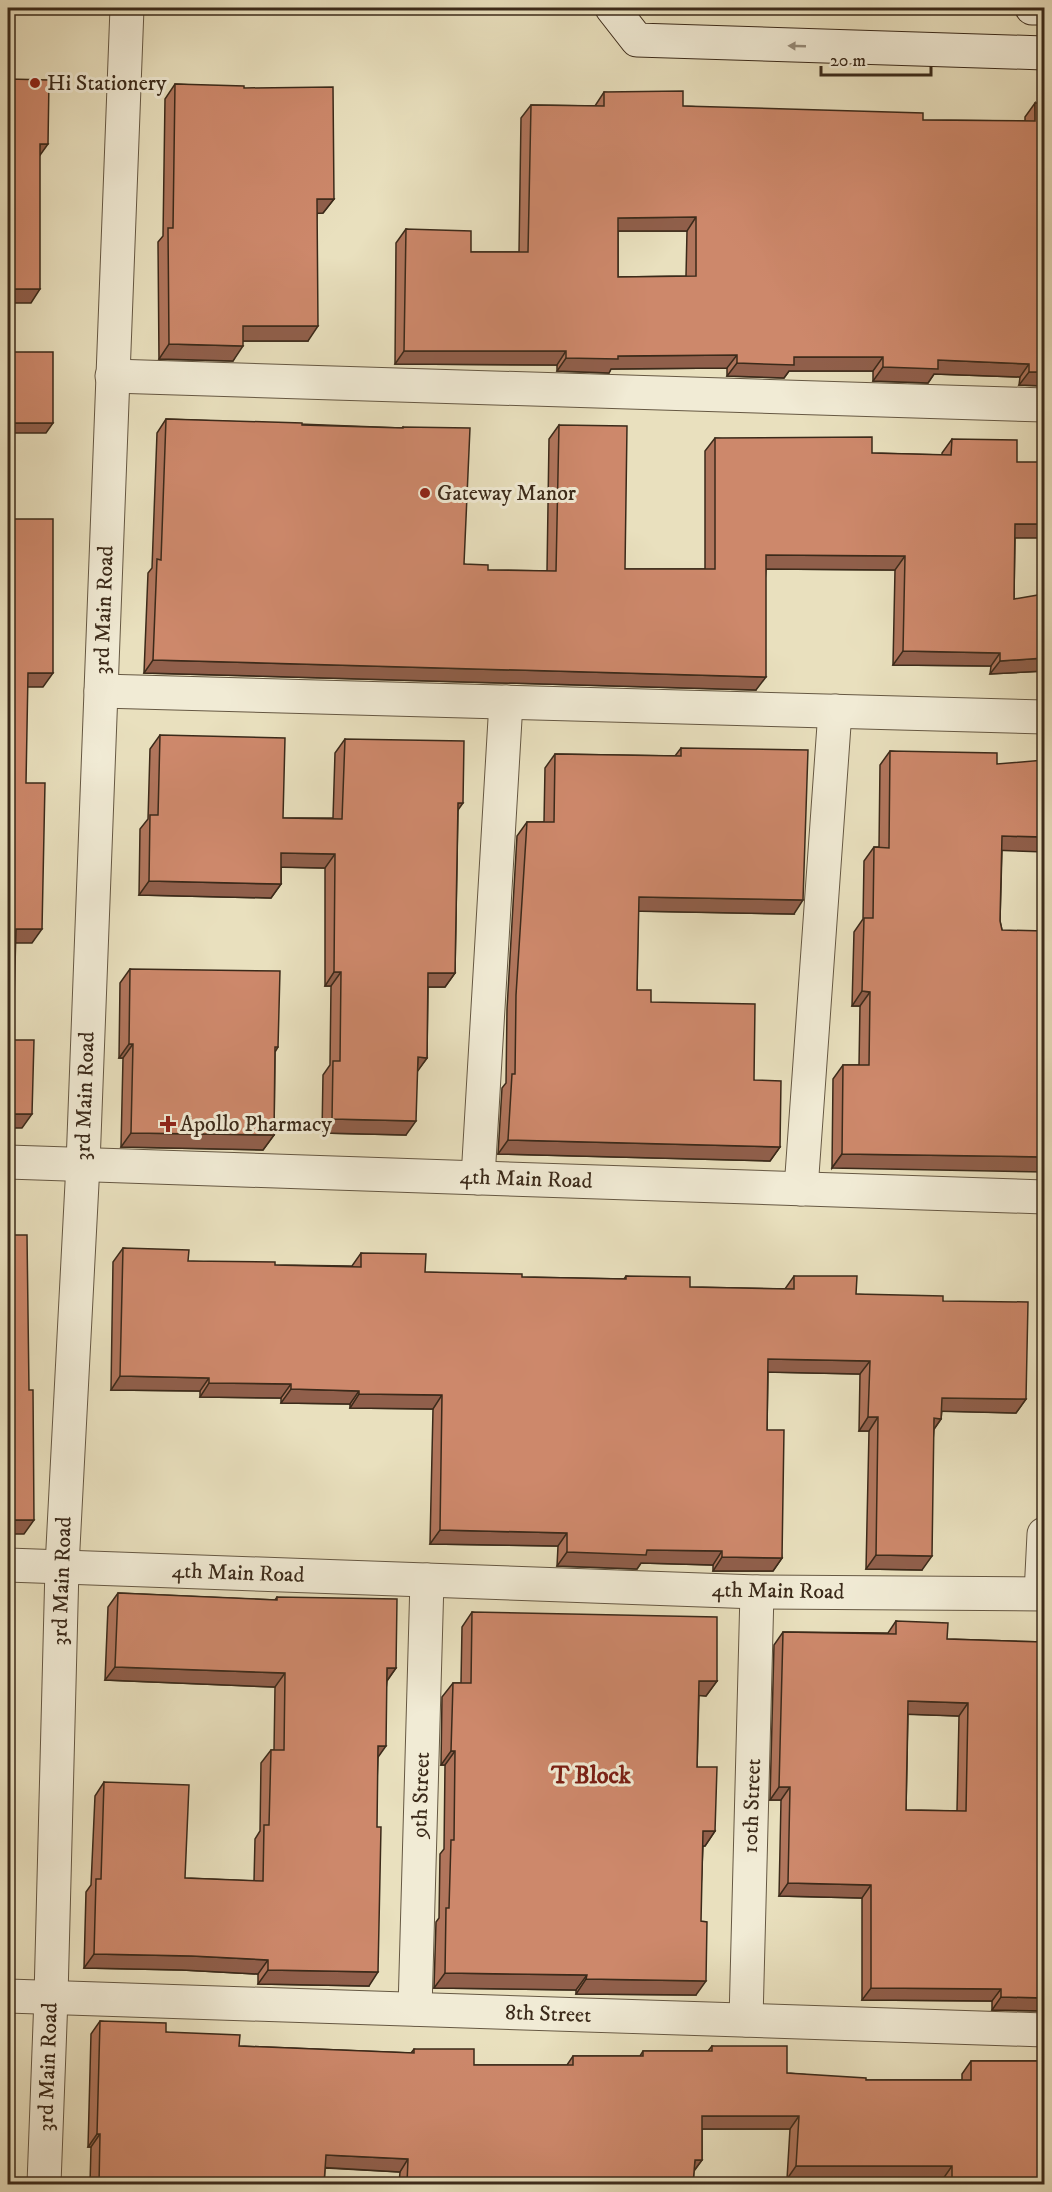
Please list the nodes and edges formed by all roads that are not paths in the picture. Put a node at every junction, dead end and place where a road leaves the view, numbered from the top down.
1 (127, 8) edge
2 (612, 8) edge
3 (1032, 8) edge
4 (1044, 8) edge
5 (1044, 53) edge
6 (112, 376) junction
7 (1044, 405) edge
8 (101, 691) junction
9 (506, 702) junction
10 (835, 711) junction
11 (1044, 717) edge
12 (8, 1162) edge
13 (83, 1164) junction
14 (478, 1178) junction
15 (801, 1189) junction
16 (1044, 1197) edge
17 (1044, 1534) edge
18 (8, 1565) edge
19 (62, 1567) junction
20 (427, 1580) junction
21 (757, 1592) junction
22 (1043, 1594) edge
23 (8, 1996) edge
24 (51, 1997) junction
25 (415, 2009) junction
26 (746, 2020) junction
27 (1044, 2030) edge
28 (44, 2184) edge

1 - 6 street, 3rd Main Road
5 -> 2 street
3 - 4 street
6 - 7 street
6 - 8 street, 3rd Main Road
8 - 9 street
8 - 13 street, 3rd Main Road
9 - 10 street
9 - 14 street
10 - 11 street
10 - 15 street
12 - 13 street, 4th Main Road
13 - 14 street, 4th Main Road
13 - 19 street, 3rd Main Road
14 - 15 street, 4th Main Road
15 - 16 street, 4th Main Road
17 - 22 street
18 - 19 street, 4th Main Road
19 - 20 street, 4th Main Road
19 - 24 street, 3rd Main Road
20 - 21 street, 4th Main Road
20 - 25 street, 9th Street
21 - 22 street, 4th Main Road
21 - 26 street, 10th Street
23 - 24 street, 8th Street
24 - 25 street, 8th Street
24 - 28 street, 3rd Main Road
25 - 26 street, 8th Street
26 - 27 street, 8th Street

